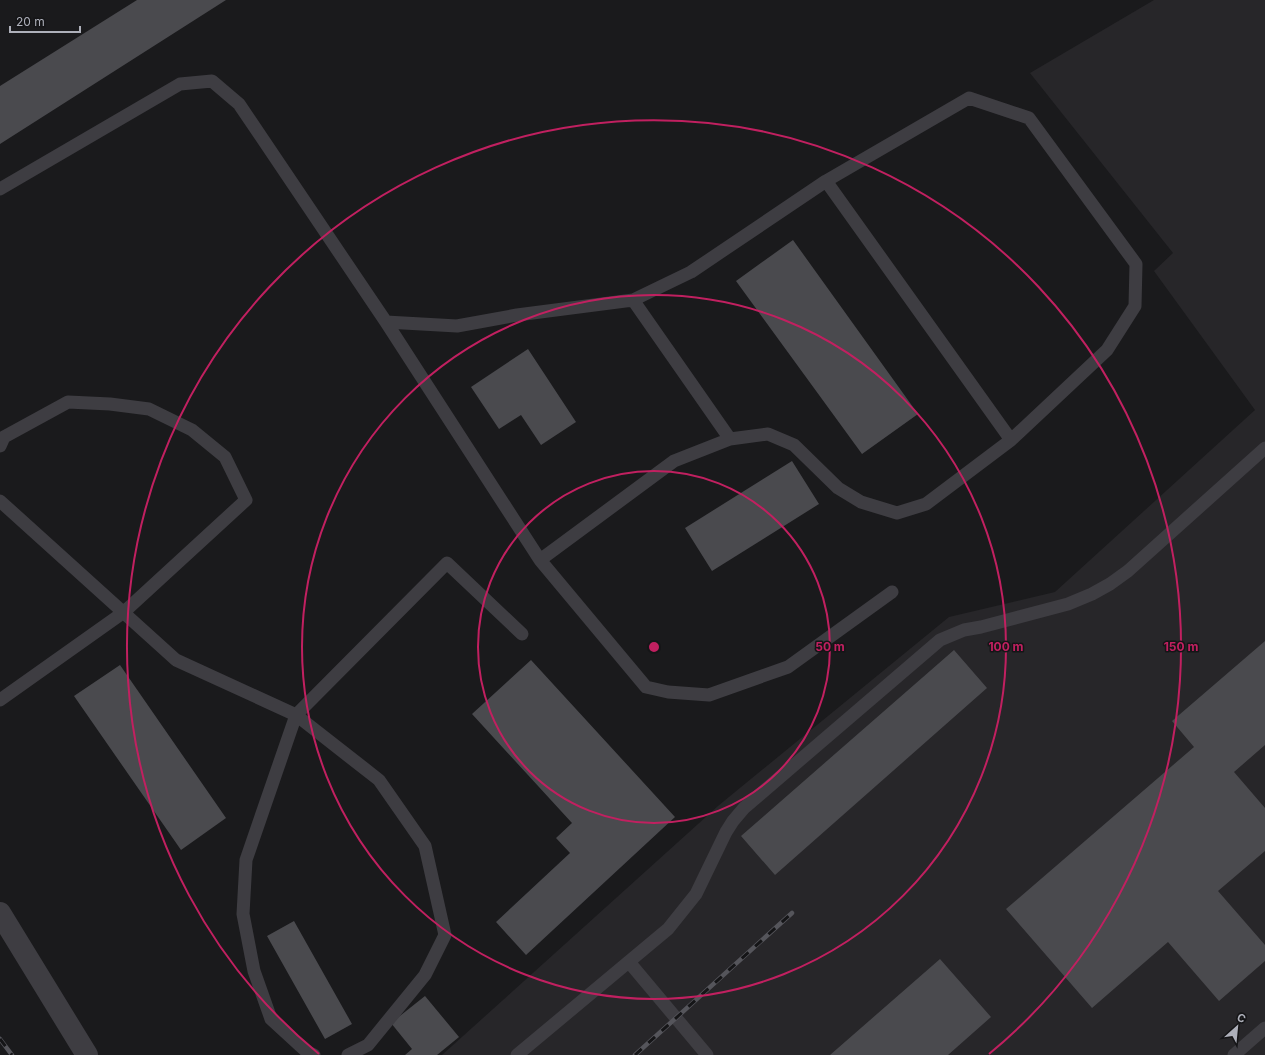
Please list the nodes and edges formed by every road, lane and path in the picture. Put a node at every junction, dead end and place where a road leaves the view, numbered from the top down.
1 (826, 181) junction
2 (0, 190) edge
3 (633, 300) junction
4 (386, 322) junction
5 (730, 439) junction
6 (1011, 440) junction
7 (0, 446) edge
8 (1265, 448) edge
9 (0, 501) edge
10 (540, 560) junction
11 (892, 592) dead end
12 (124, 612) junction
13 (522, 634) dead end
14 (0, 700) edge
15 (296, 715) junction
16 (0, 913) edge
17 (629, 962) junction
18 (1265, 1028) edge
19 (87, 1055) edge
20 (314, 1055) edge
21 (348, 1055) edge
22 (517, 1055) edge
23 (707, 1055) edge
24 (1234, 1055) edge

1 - 3 lane
1 - 6 lane
1 - 6 lane
2 - 4 lane
3 - 4 lane
3 - 5 lane
4 - 10 lane
5 - 6 lane
5 - 10 lane
7 - 12 lane
8 - 17 lane
9 - 12 lane
10 - 11 lane
12 - 14 lane
12 - 15 lane
13 - 15 lane
15 - 20 lane
15 - 21 lane
16 - 19 street
17 - 22 lane
17 - 23 lane
18 - 24 lane

